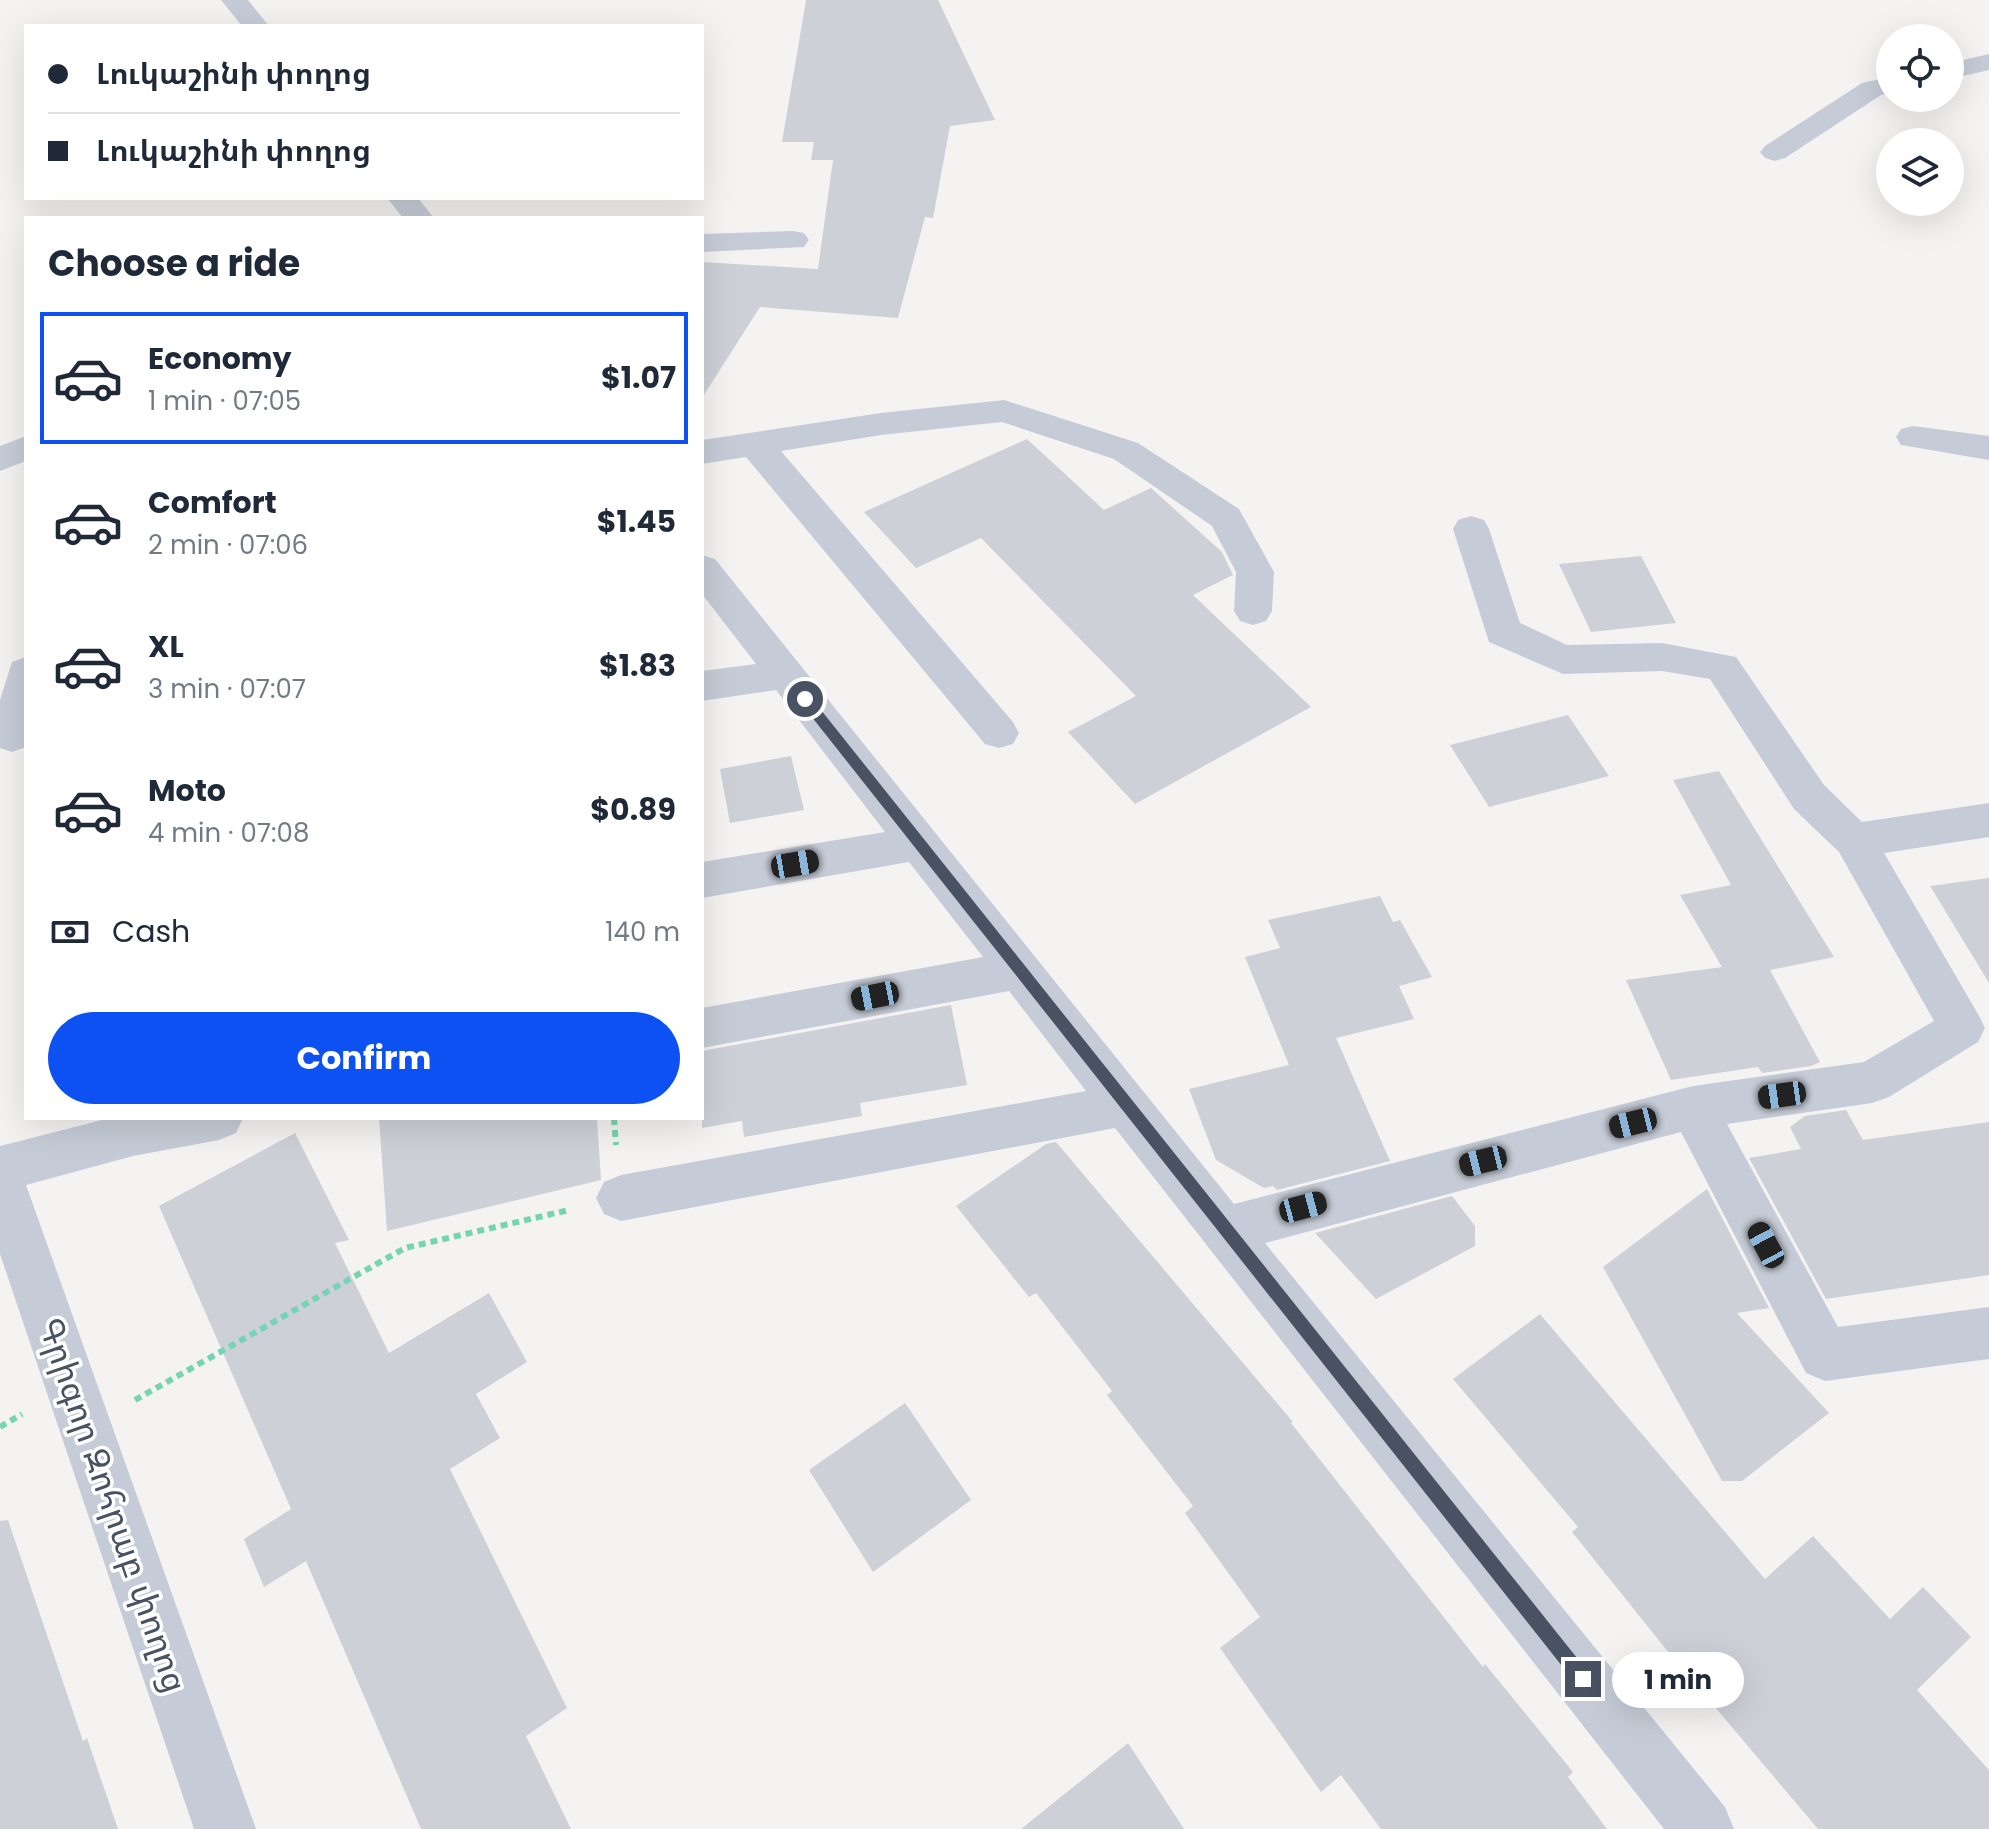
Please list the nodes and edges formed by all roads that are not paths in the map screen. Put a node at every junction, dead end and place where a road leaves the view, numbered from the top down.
1 (234, 0) edge
2 (254, 24) edge
3 (1989, 62) edge
4 (1964, 68) edge
5 (1876, 88) edge
6 (1775, 152) dead end
7 (404, 200) edge
8 (417, 216) edge
9 (793, 240) dead end
10 (704, 243) edge
11 (1913, 437) dead end
12 (755, 444) junction
13 (1989, 448) edge
14 (24, 449) edge
15 (704, 452) edge
16 (0, 459) edge
17 (1471, 529) dead end
18 (704, 571) edge
19 (1253, 611) dead end
20 (786, 674) junction
21 (24, 682) edge
22 (704, 686) edge
23 (999, 733) dead end
24 (13, 736) edge
25 (1989, 820) edge
26 (1854, 840) junction
27 (919, 843) junction
28 (704, 880) edge
29 (1018, 970) junction
30 (704, 1028) edge
31 (1125, 1105) junction
32 (1693, 1107) junction
33 (198, 1120) edge
34 (134, 1126) edge
35 (0, 1169) edge
36 (0, 1181) edge
37 (621, 1198) road end
38 (1224, 1230) junction
39 (1989, 1333) edge
40 (225, 1829) edge
41 (1703, 1829) edge

1 - 2 street
3 - 4 street
5 - 6 street
7 - 8 street
9 - 10 street
11 - 13 street
12 - 15 street
12 - 19 street
12 - 23 street
14 - 16 street
17 - 26 street
18 - 20 street
20 - 22 street
20 - 27 street
21 - 24 street
25 - 26 street
26 - 32 street
27 - 28 street
27 - 29 street
29 - 30 street
29 - 31 street
31 - 37 street
31 - 38 street
32 - 38 street
32 - 39 street
33 - 34 street
34 - 35 street
36 - 40 street, Գրիգոր Զոհրաբ փողոց
38 - 41 street

